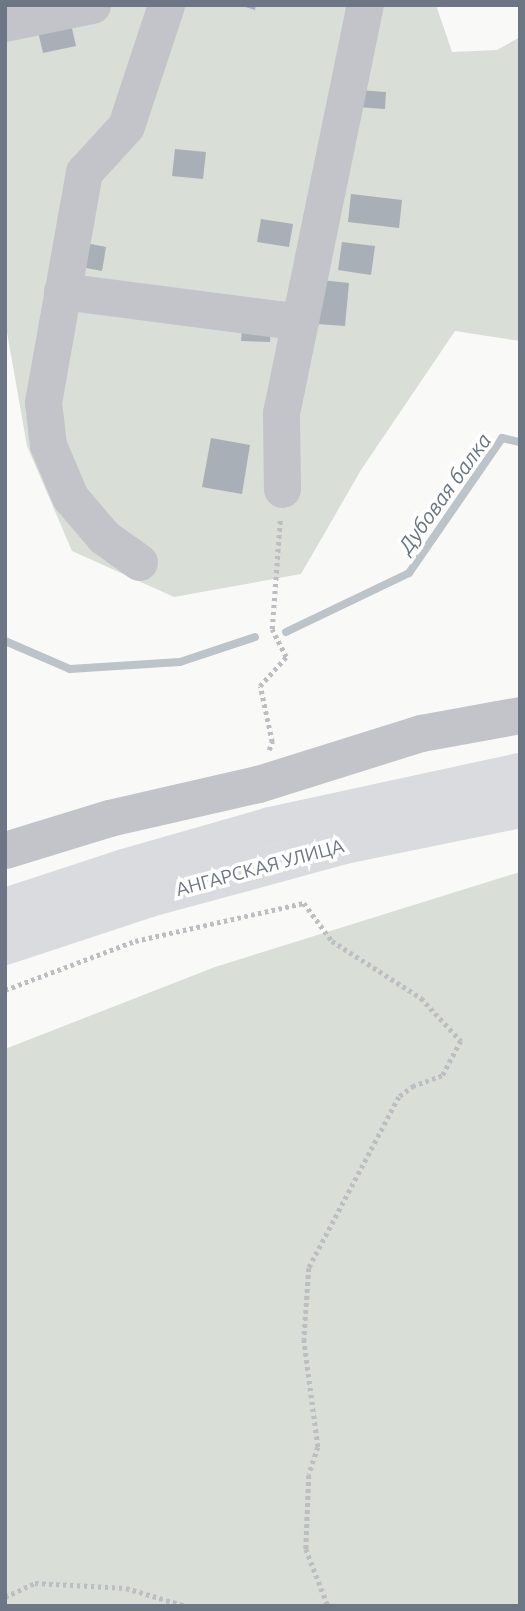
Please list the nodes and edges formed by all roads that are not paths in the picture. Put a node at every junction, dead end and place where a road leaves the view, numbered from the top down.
1 (92, 5) edge
2 (166, 5) edge
3 (365, 5) edge
4 (5, 23) edge
5 (62, 291) junction
6 (300, 322) junction
7 (282, 489) road end
8 (139, 562) dead end
9 (520, 715) edge
10 (520, 772) edge
11 (520, 809) edge
12 (5, 850) edge
13 (5, 908) edge
14 (5, 946) edge

1 - 4 street
2 - 5 street
3 - 6 street
5 - 6 street
5 - 8 street
6 - 7 street
9 - 12 street
10 - 13 main road, АНГАРСКАЯ УЛИЦА
11 - 14 main road, АНГАРСКАЯ УЛИЦА

